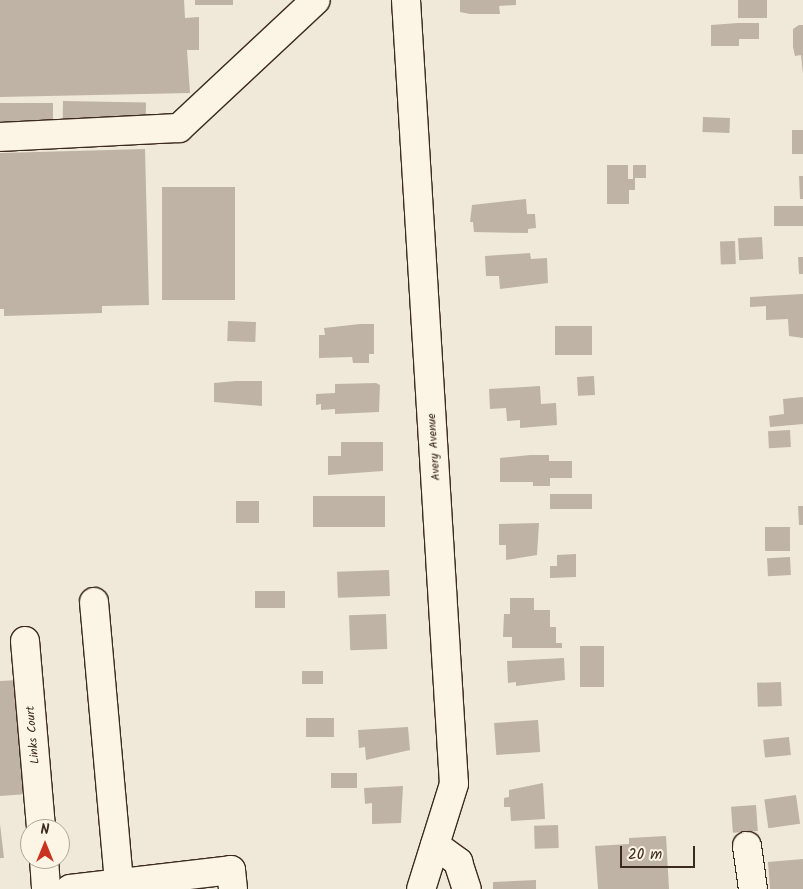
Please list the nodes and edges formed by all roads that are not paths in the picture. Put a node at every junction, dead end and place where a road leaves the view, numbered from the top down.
1 (316, 0) edge
2 (406, 0) edge
3 (0, 137) edge
4 (94, 602) dead end
5 (25, 641) dead end
6 (40, 819) edge
7 (435, 845) junction
8 (747, 846) dead end
9 (45, 869) edge
10 (119, 883) junction
11 (46, 889) edge
12 (70, 889) edge
13 (233, 889) edge
14 (421, 889) edge
15 (467, 889) edge
16 (753, 889) edge

1 - 3 street
2 - 7 street, Avery Avenue
4 - 10 street
5 - 6 street, Links Court
7 - 14 street, Avery Avenue
7 - 15 street
8 - 16 street
9 - 11 street
10 - 12 street
10 - 13 street

